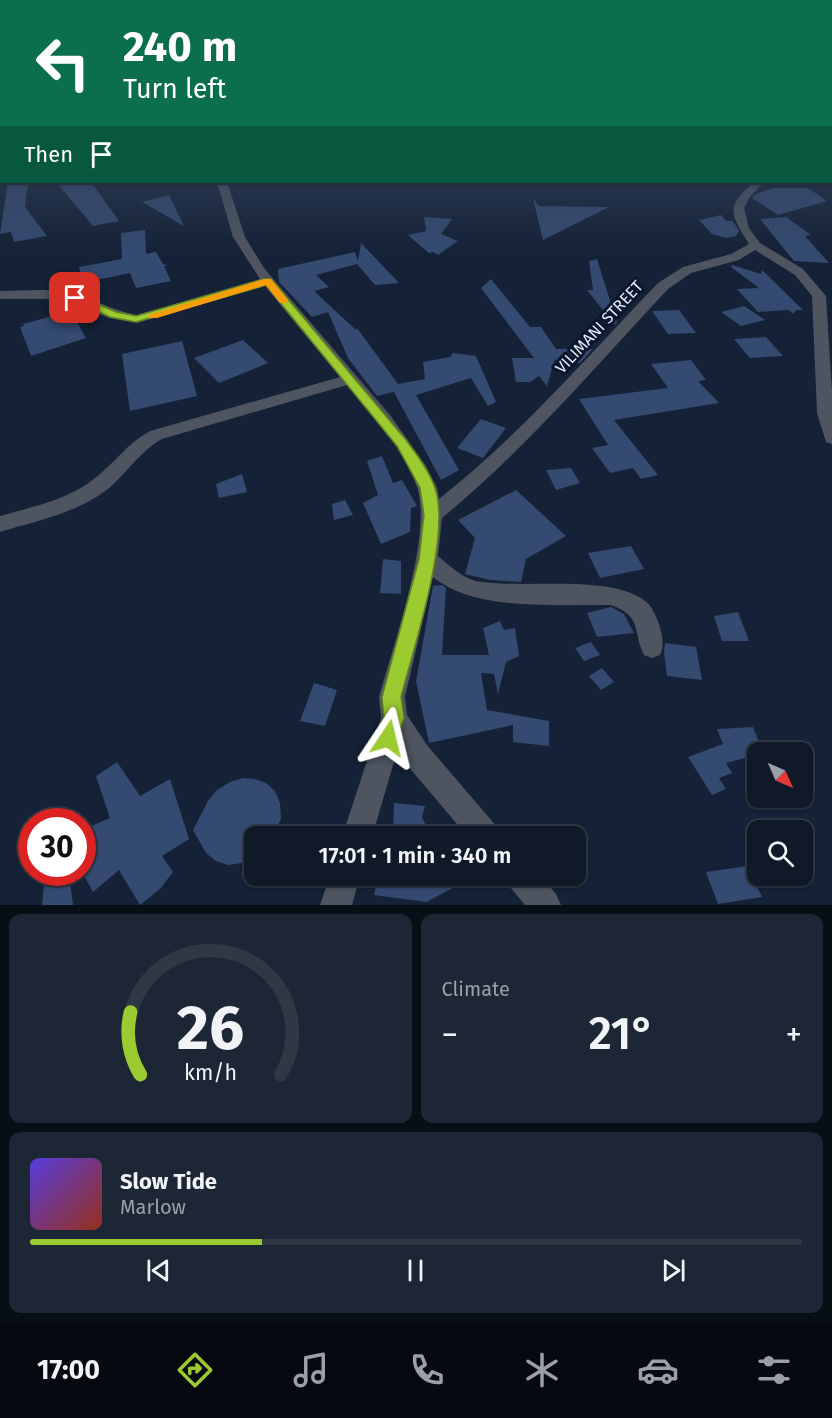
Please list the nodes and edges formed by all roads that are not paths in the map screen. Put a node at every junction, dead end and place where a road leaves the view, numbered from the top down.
1 (222, 183) edge
2 (758, 183) edge
3 (755, 245) junction
4 (268, 281) junction
5 (0, 295) edge
6 (350, 380) junction
7 (832, 438) edge
8 (432, 515) junction
9 (0, 524) edge
10 (427, 559) junction
11 (652, 648) dead end
12 (394, 718) junction
13 (360, 826) edge
14 (478, 826) edge
15 (342, 886) edge
16 (529, 886) edge
17 (336, 905) edge
18 (545, 905) edge

1 - 4 street
2 - 3 street
3 - 7 street
3 - 8 street, VILIMANI STREET
4 - 5 street
4 - 6 street
6 - 8 street
6 - 9 street
8 - 10 street
10 - 11 street
10 - 12 street
12 - 13 street
12 - 14 street
15 - 17 street
16 - 18 street

